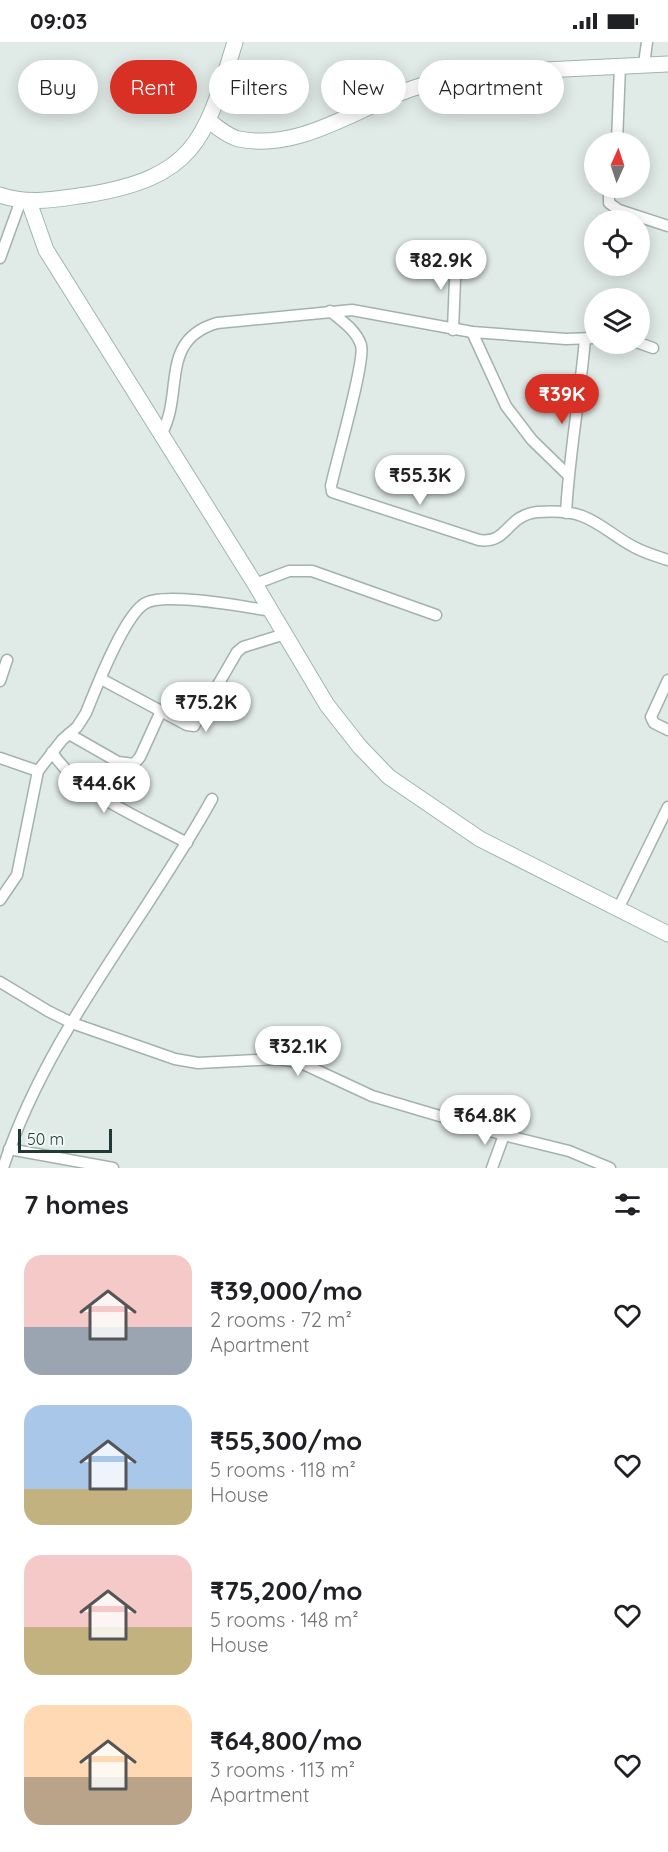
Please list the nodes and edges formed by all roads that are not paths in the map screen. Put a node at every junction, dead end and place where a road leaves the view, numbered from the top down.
1 (235, 42) edge
2 (647, 42) edge
3 (644, 64) junction
4 (668, 64) edge
5 (620, 66) junction
6 (208, 121) junction
7 (617, 132) edge
8 (0, 195) edge
9 (609, 198) edge
10 (25, 201) junction
11 (668, 226) edge
12 (456, 254) dead end
13 (0, 258) edge
14 (330, 311) junction
15 (453, 330) junction
16 (472, 332) junction
17 (584, 338) edge
18 (587, 354) edge
19 (162, 433) junction
20 (568, 475) junction
21 (566, 513) junction
22 (668, 560) edge
23 (255, 584) junction
24 (271, 611) junction
25 (436, 615) dead end
26 (285, 634) junction
27 (7, 660) dead end
28 (101, 679) junction
29 (668, 680) edge
30 (0, 681) edge
31 (161, 711) junction
32 (668, 730) edge
33 (69, 734) junction
34 (52, 752) junction
35 (0, 758) edge
36 (38, 771) junction
37 (212, 798) dead end
38 (668, 807) edge
39 (187, 843) junction
40 (0, 900) edge
41 (619, 908) junction
42 (668, 934) edge
43 (0, 982) edge
44 (72, 1023) junction
45 (504, 1135) junction
46 (9, 1149) junction
47 (3, 1168) edge
48 (113, 1168) edge
49 (492, 1168) edge
50 (610, 1168) edge

1 - 6 street
2 - 3 street
3 - 4 street
3 - 5 street
5 - 6 street
5 - 7 street
6 - 10 street
8 - 10 street
9 - 11 street
10 - 13 street
10 - 19 street
12 - 15 street
14 - 15 street
14 - 19 street
14 - 21 street
15 - 16 street
16 - 17 street
16 - 20 street
18 - 20 street
19 - 23 street
20 - 21 street
21 - 22 street
23 - 24 street
23 - 25 street
24 - 26 street
24 - 28 street
26 - 31 street
26 - 41 street
27 - 30 street
28 - 31 street
28 - 33 street
29 - 32 street
31 - 33 street
33 - 34 street
34 - 36 street
34 - 39 street
35 - 36 street
36 - 40 street
37 - 39 street
38 - 41 street
39 - 44 street
41 - 42 street
43 - 44 street
44 - 45 street
44 - 46 street
45 - 49 street
45 - 50 street
46 - 47 street
46 - 48 street

